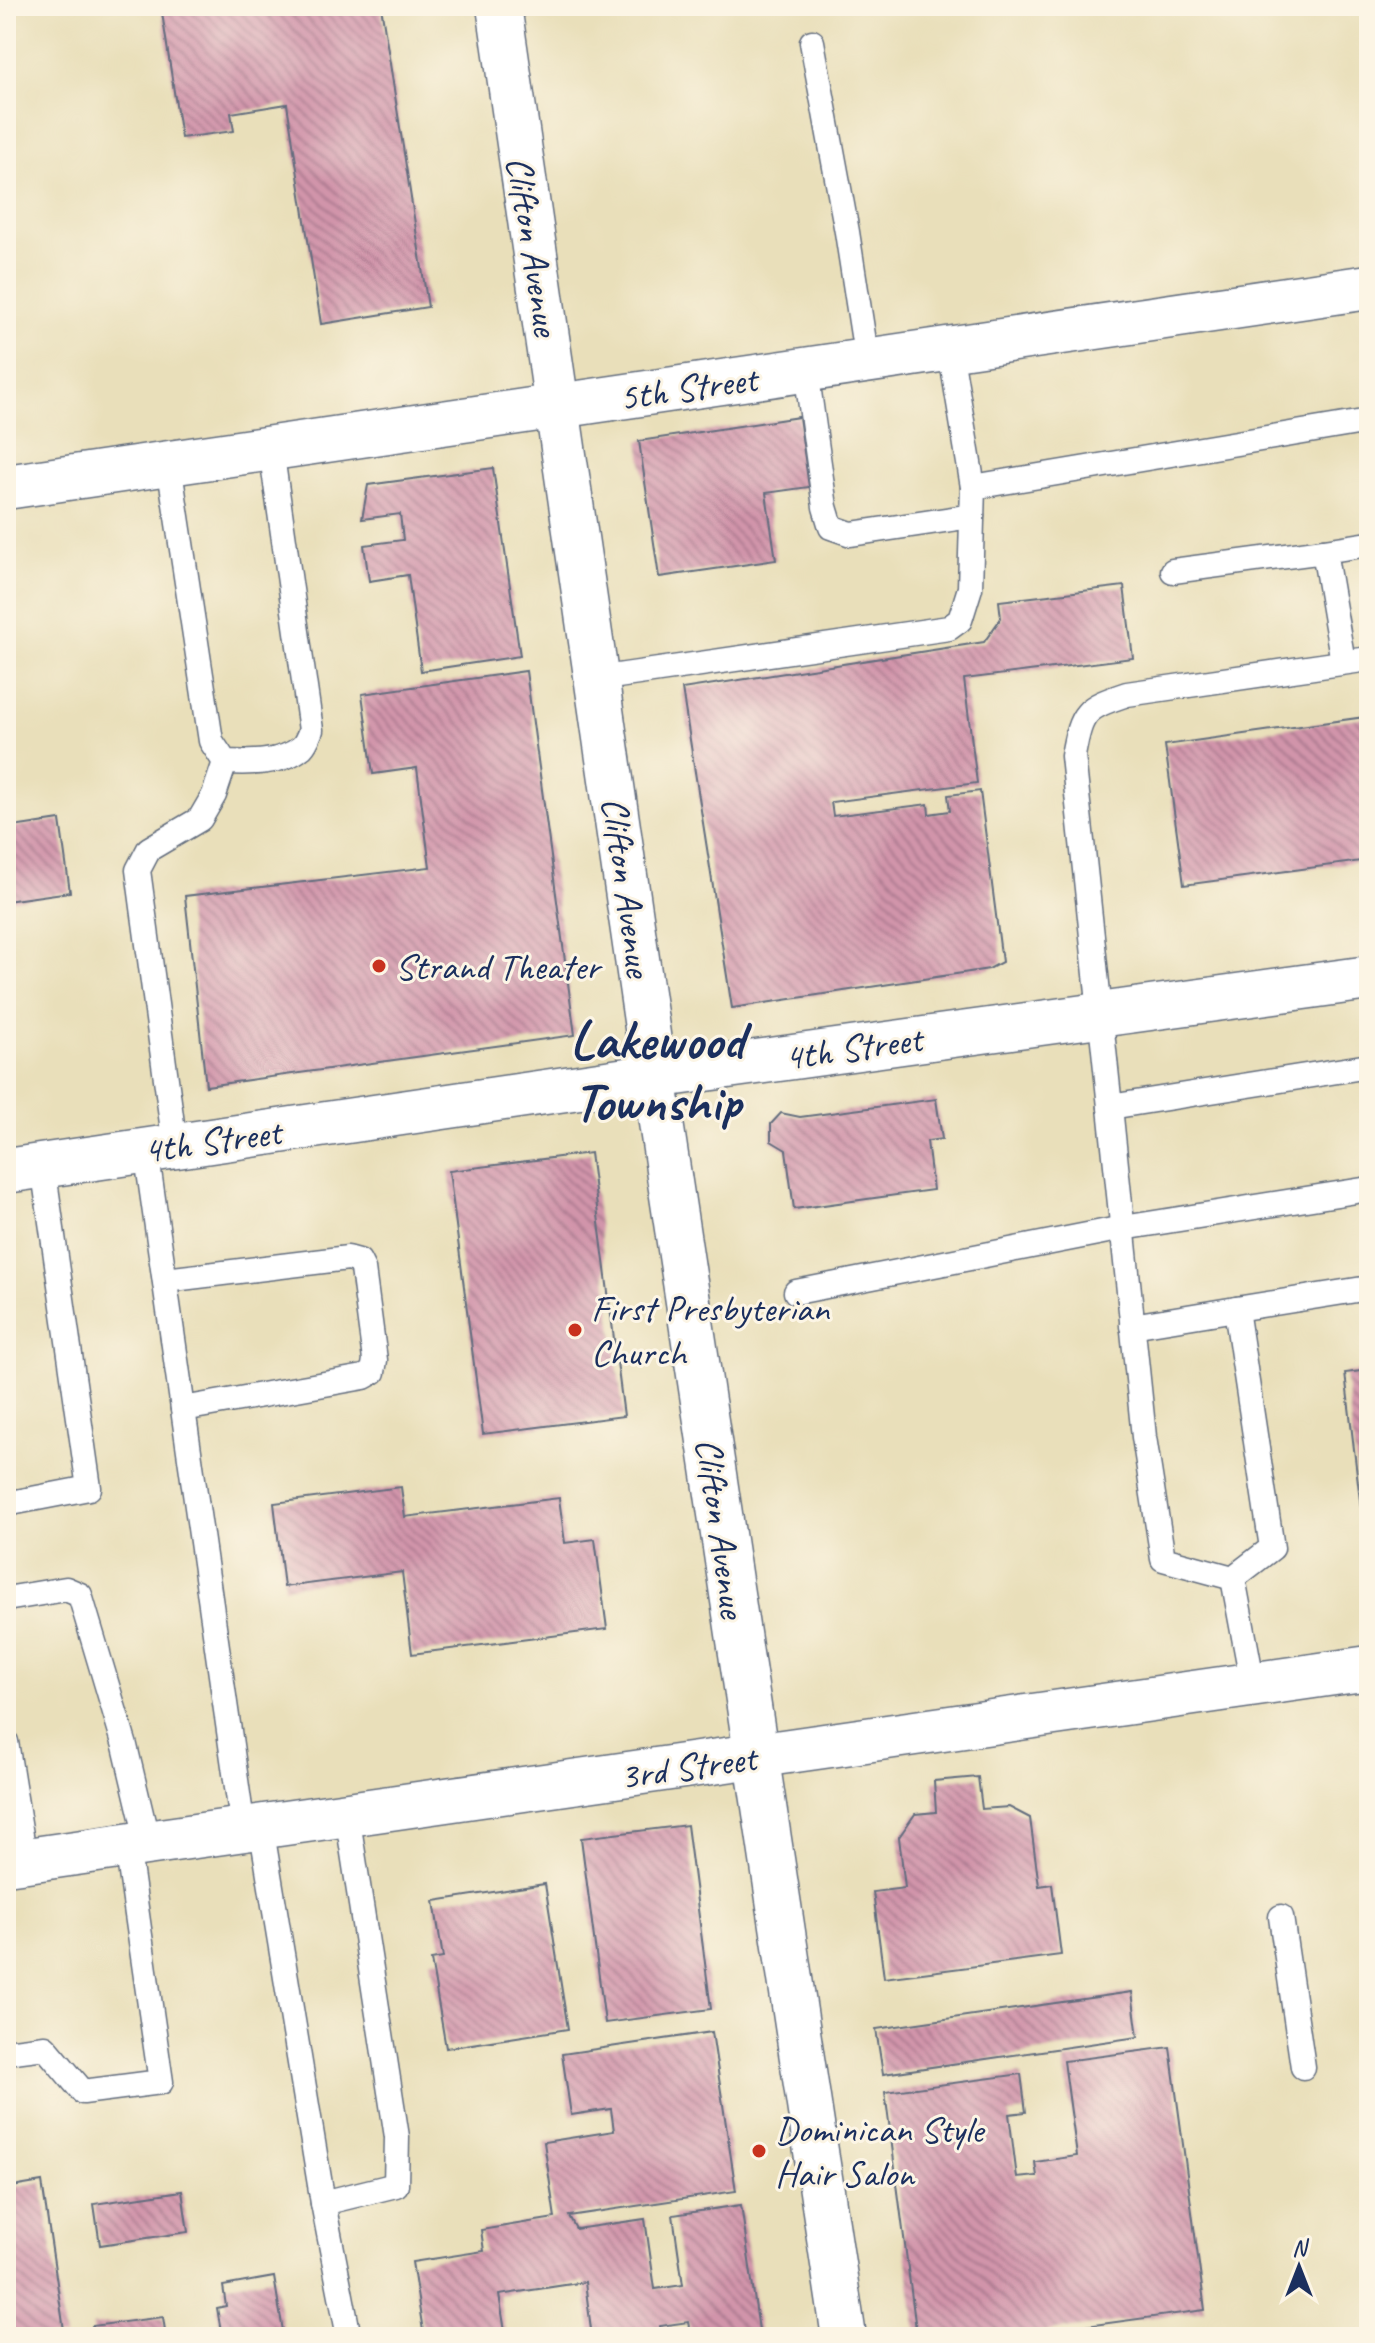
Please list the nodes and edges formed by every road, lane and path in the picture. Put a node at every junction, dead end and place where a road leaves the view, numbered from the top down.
1 (499, 6) edge
2 (812, 42) dead end
3 (1369, 287) edge
4 (950, 349) junction
5 (867, 361) junction
6 (806, 370) junction
7 (558, 407) junction
8 (1369, 421) edge
9 (271, 449) junction
10 (169, 464) junction
11 (6, 487) edge
12 (973, 487) junction
13 (972, 516) junction
14 (1369, 544) edge
15 (1324, 551) junction
16 (1173, 571) dead end
17 (1369, 659) edge
18 (1343, 662) junction
19 (597, 679) junction
20 (225, 762) junction
21 (1369, 978) edge
22 (1100, 1015) junction
23 (1369, 1066) edge
24 (654, 1076) junction
25 (1110, 1107) junction
26 (161, 1148) junction
27 (25, 1168) edge
28 (1369, 1189) edge
29 (1123, 1228) junction
30 (165, 1280) junction
31 (1369, 1288) edge
32 (796, 1292) dead end
33 (1236, 1309) junction
34 (1132, 1326) junction
35 (183, 1409) junction
36 (6, 1504) edge
37 (1233, 1578) junction
38 (6, 1599) edge
39 (1369, 1668) edge
40 (1253, 1685) junction
41 (6, 1742) edge
42 (755, 1757) junction
43 (347, 1814) junction
44 (252, 1827) junction
45 (137, 1844) junction
46 (15, 1861) edge
47 (1281, 1917) dead end
48 (6, 2052) edge
49 (1303, 2067) dead end
50 (323, 2203) junction
51 (349, 2337) edge
52 (844, 2337) edge

1 - 7 street, Clifton Avenue
2 - 5 lane
3 - 4 street, 5th Street
4 - 5 street, 5th Street
4 - 12 lane
5 - 6 street, 5th Street
6 - 7 street, 5th Street
6 - 13 lane
7 - 9 street, 5th Street
7 - 19 street, Clifton Avenue
8 - 12 lane
9 - 10 street, 5th Street
9 - 20 lane
10 - 11 street, 5th Street
10 - 20 lane
12 - 13 lane
13 - 19 lane
14 - 15 lane
15 - 16 lane
15 - 18 lane
17 - 18 lane
18 - 22 lane
19 - 24 street, Clifton Avenue
20 - 26 lane
21 - 22 street, 4th Street
22 - 24 street, 4th Street
22 - 25 lane
23 - 25 lane
24 - 26 street, 4th Street
24 - 42 street, Clifton Avenue
25 - 29 lane
26 - 27 street, 4th Street
26 - 30 lane
27 - 36 lane
28 - 29 lane
29 - 32 lane
29 - 34 lane
30 - 35 lane
30 - 35 lane
31 - 33 lane
33 - 34 lane
33 - 37 lane
34 - 37 lane
35 - 44 lane
37 - 40 lane
38 - 45 lane
39 - 40 street, 3rd Street
40 - 42 street, 3rd Street
41 - 46 lane
42 - 43 street, 3rd Street
42 - 52 street, Clifton Avenue
43 - 44 street, 3rd Street
43 - 50 lane
44 - 45 street, 3rd Street
44 - 50 lane
45 - 46 street, 3rd Street
45 - 48 lane
47 - 49 lane
50 - 51 lane

